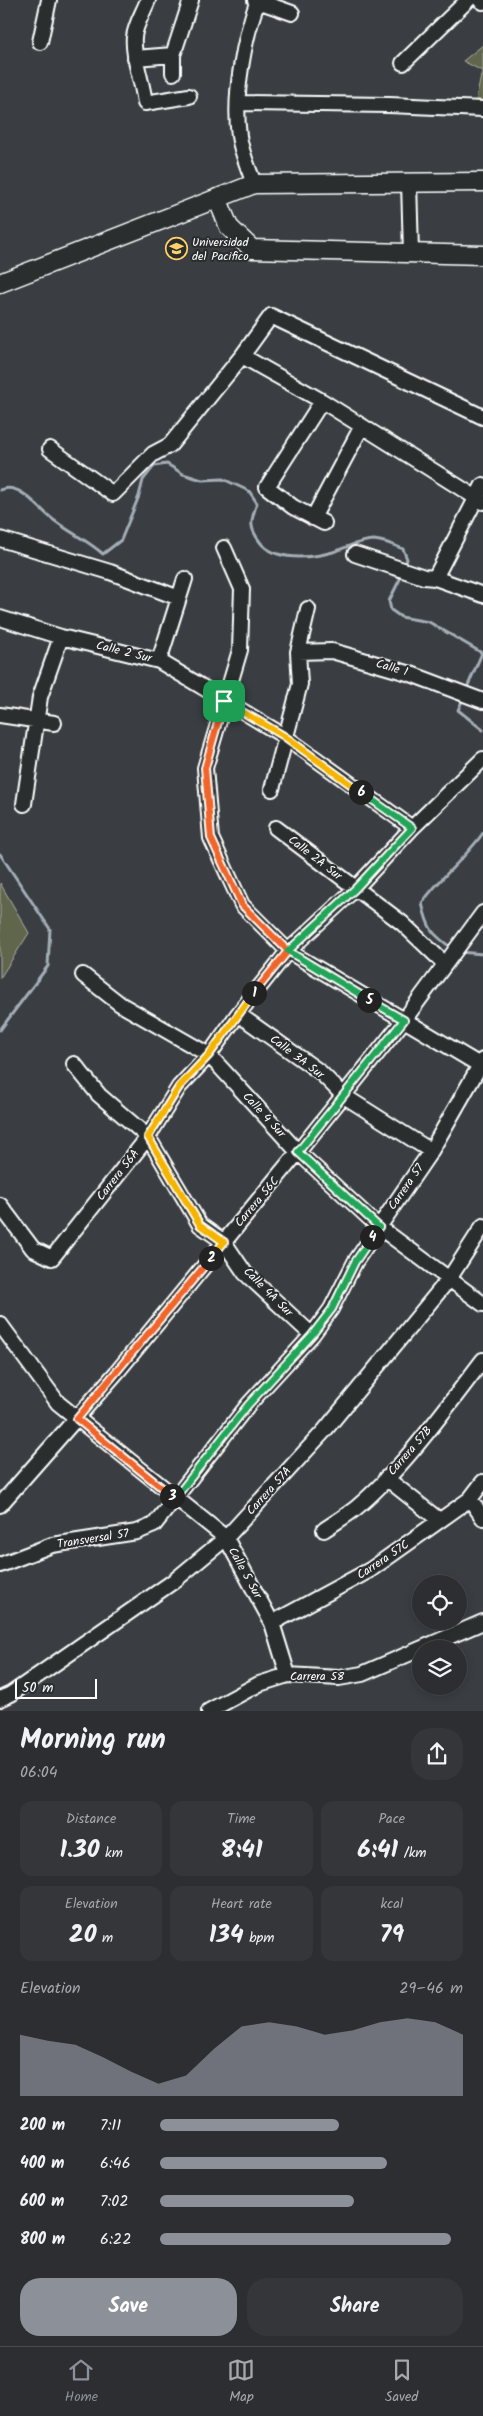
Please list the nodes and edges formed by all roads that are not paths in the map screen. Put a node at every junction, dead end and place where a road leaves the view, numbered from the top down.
1 (50, 0) edge
2 (148, 0) edge
3 (191, 0) edge
4 (257, 0) edge
5 (468, 0) edge
6 (480, 0) edge
7 (483, 2) edge
8 (292, 13) dead end
9 (40, 42) dead end
10 (173, 55) junction
11 (135, 58) junction
12 (403, 63) dead end
13 (173, 74) dead end
14 (189, 96) dead end
15 (239, 103) junction
16 (483, 109) edge
17 (410, 182) junction
18 (483, 182) edge
19 (254, 184) junction
20 (217, 198) junction
21 (410, 253) junction
22 (483, 254) edge
23 (0, 283) edge
24 (242, 356) junction
25 (322, 401) junction
26 (483, 417) edge
27 (362, 426) junction
28 (50, 449) dead end
29 (483, 486) edge
30 (479, 500) edge
31 (0, 539) edge
32 (224, 548) dead end
33 (355, 554) dead end
34 (435, 578) junction
35 (185, 579) dead end
36 (483, 595) edge
37 (179, 598) junction
38 (308, 609) dead end
39 (0, 618) edge
40 (60, 637) junction
41 (298, 652) junction
42 (159, 661) junction
43 (224, 701) junction
44 (483, 701) edge
45 (0, 715) edge
46 (36, 719) junction
47 (54, 723) dead end
48 (284, 736) junction
49 (483, 759) edge
50 (272, 789) dead end
51 (24, 804) dead end
52 (276, 828) dead end
53 (412, 828) junction
54 (355, 889) junction
55 (483, 912) edge
56 (288, 951) junction
57 (445, 964) junction
58 (83, 975) dead end
59 (238, 1014) junction
60 (404, 1020) junction
61 (209, 1055) junction
62 (74, 1064) dead end
63 (482, 1064) edge
64 (344, 1096) junction
65 (148, 1137) junction
66 (431, 1151) junction
67 (298, 1152) junction
68 (0, 1205) edge
69 (483, 1226) edge
70 (379, 1227) junction
71 (224, 1242) junction
72 (449, 1279) junction
73 (483, 1304) edge
74 (0, 1324) edge
75 (312, 1335) junction
76 (483, 1360) edge
77 (77, 1419) junction
78 (386, 1478) junction
79 (483, 1482) edge
80 (175, 1498) junction
81 (470, 1499) junction
82 (0, 1505) edge
83 (483, 1518) edge
84 (439, 1520) junction
85 (324, 1530) dead end
86 (226, 1538) junction
87 (0, 1564) edge
88 (483, 1622) edge
89 (272, 1623) junction
90 (288, 1675) junction
91 (0, 1699) edge
92 (209, 1711) edge

1 - 9 street
2 - 11 street
3 - 10 street
4 - 8 street
4 - 15 street
5 - 12 street
6 - 7 street
10 - 11 street
10 - 13 street
11 - 14 street
15 - 16 street
15 - 19 street
17 - 18 main road
17 - 19 main road
17 - 21 street
19 - 20 main road
20 - 21 main road
20 - 23 main road
21 - 22 main road
24 - 25 street
24 - 26 street
24 - 28 street
25 - 27 street
25 - 27 street
27 - 30 street
29 - 30 street
30 - 34 street
31 - 37 street
32 - 43 street
33 - 34 street
34 - 36 street
35 - 37 street
37 - 42 street
38 - 41 street
39 - 40 street, Calle 2 Sur
40 - 42 street, Calle 2 Sur
40 - 46 street
41 - 44 street, Calle 1
41 - 48 street
42 - 43 street, Calle 2 Sur
43 - 48 street, Calle 2 Sur
43 - 56 street
45 - 46 street
46 - 47 street
46 - 51 street
48 - 50 street
48 - 53 street, Calle 2 Sur
49 - 53 street, Carrera 56A
52 - 54 street, Calle 2A Sur
53 - 54 street, Carrera 56A
54 - 56 street, Carrera 56A
54 - 57 street, Calle 2A Sur
55 - 57 street, Carrera 56C
56 - 59 street, Carrera 56A
56 - 60 street
57 - 60 street, Carrera 56C
58 - 61 street, Calle 4 Sur
59 - 61 street, Carrera 56A
59 - 64 street, Calle 3A Sur
60 - 63 street
60 - 64 street, Carrera 56C
61 - 65 street, Carrera 56A
61 - 67 street, Calle 4 Sur
62 - 65 street, Calle 4A Sur
63 - 66 street, Carrera 57
64 - 66 street, Calle 3A Sur
64 - 67 street, Carrera 56C
65 - 68 street, Carrera 56A
65 - 71 street, Calle 4A Sur
66 - 70 street, Carrera 57
67 - 70 street, Calle 4 Sur
67 - 71 street, Carrera 56C
69 - 72 street, Carrera 57A
70 - 72 street, Calle 4 Sur
70 - 75 street, Carrera 57
71 - 75 street, Calle 4A Sur
71 - 77 street, Carrera 56C
72 - 73 street, Calle 4 Sur
72 - 86 street, Carrera 57A
74 - 77 street, Calle 5 Sur
75 - 80 street, Carrera 57
76 - 78 street, Carrera 57B
77 - 80 street, Calle 5 Sur
77 - 82 street, Carrera 56C
78 - 84 street
78 - 85 street, Carrera 57B
79 - 81 street, Carrera 57C
80 - 86 street, Calle 5 Sur
80 - 87 street, Transversal 57
81 - 83 street
81 - 84 street, Carrera 57C
84 - 89 street, Carrera 57C
86 - 89 street, Calle 5 Sur
86 - 91 street, Carrera 57A
88 - 90 street, Carrera 58
89 - 90 street, Calle 5 Sur
90 - 92 street, Carrera 58

